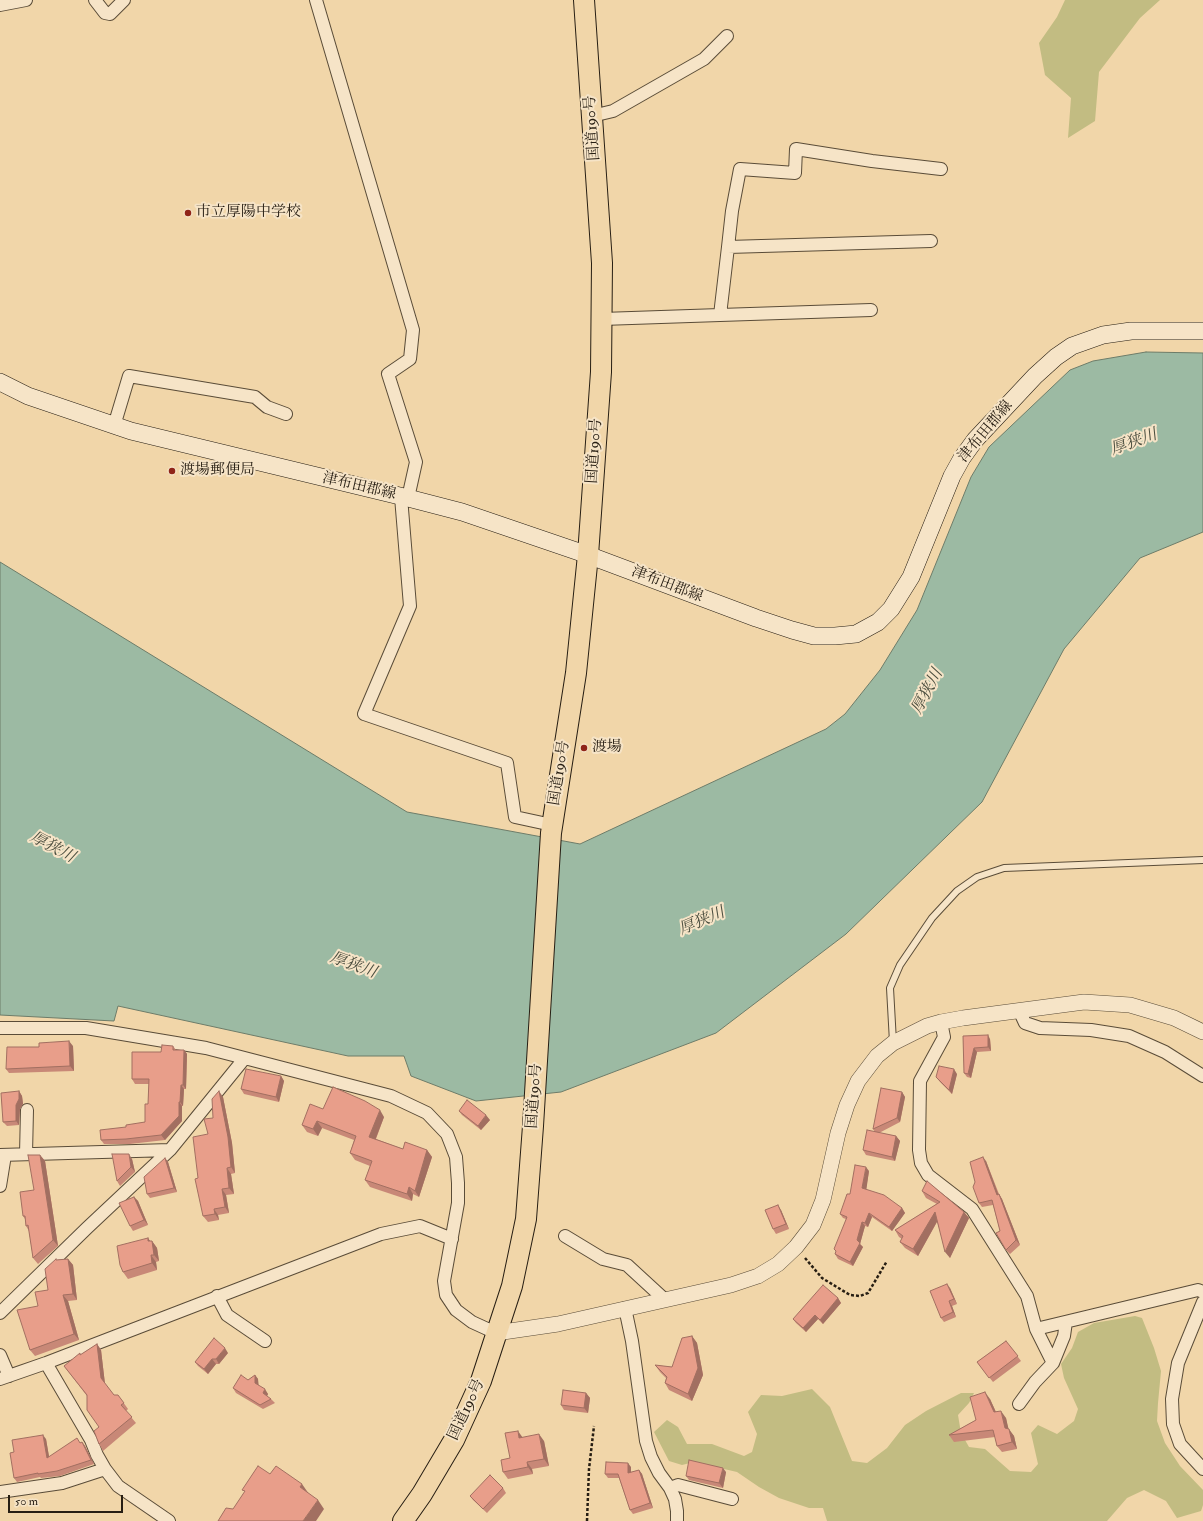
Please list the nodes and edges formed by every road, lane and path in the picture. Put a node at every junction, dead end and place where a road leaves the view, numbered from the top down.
1 (26, 0) edge
2 (95, 0) edge
3 (124, 0) edge
4 (316, 0) edge
5 (584, 0) edge
6 (0, 5) edge
7 (727, 36) dead end
8 (592, 116) junction
9 (940, 169) dead end
10 (931, 241) dead end
11 (728, 247) junction
12 (871, 310) dead end
13 (720, 315) junction
14 (602, 319) junction
15 (1203, 331) edge
16 (0, 382) edge
17 (286, 414) dead end
18 (114, 426) junction
19 (404, 497) junction
20 (588, 555) junction
21 (552, 829) junction
22 (1203, 860) edge
23 (1019, 1010) junction
24 (941, 1022) junction
25 (0, 1028) edge
26 (1203, 1032) edge
27 (893, 1043) junction
28 (244, 1059) junction
29 (1203, 1076) edge
30 (27, 1110) dead end
31 (170, 1150) junction
32 (26, 1154) junction
33 (2, 1155) edge
34 (0, 1186) edge
35 (565, 1236) dead end
36 (452, 1239) junction
37 (796, 1247) junction
38 (887, 1261) dead end
39 (1203, 1292) edge
40 (217, 1296) junction
41 (664, 1300) junction
42 (1203, 1302) edge
43 (625, 1308) junction
44 (0, 1313) edge
45 (1066, 1322) junction
46 (1036, 1329) junction
47 (496, 1333) junction
48 (266, 1341) dead end
49 (0, 1355) edge
50 (46, 1363) junction
51 (1053, 1363) junction
52 (5, 1378) edge
53 (1019, 1404) dead end
54 (594, 1426) dead end
55 (105, 1469) junction
56 (1203, 1470) edge
57 (670, 1488) junction
58 (0, 1492) edge
59 (732, 1499) dead end
60 (168, 1521) edge
61 (403, 1521) edge
62 (587, 1521) edge
63 (677, 1521) edge

1 - 6 street
2 - 3 street
4 - 19 street
5 - 8 highway, 国道190号
7 - 8 street
8 - 14 highway, 国道190号
9 - 11 street
10 - 11 street
11 - 13 street
12 - 13 street
13 - 14 street
14 - 20 highway, 国道190号
15 - 20 main road, 津布田郡線
16 - 18 main road, 津布田郡線
17 - 18 street
18 - 19 main road, 津布田郡線
19 - 20 main road, 津布田郡線
19 - 21 street
20 - 21 highway, 国道190号
21 - 47 highway, 国道190号
22 - 27 lane
23 - 24 street
23 - 26 street
23 - 29 street
24 - 27 street
24 - 46 street
25 - 28 street
27 - 37 street
28 - 31 street
28 - 36 street
30 - 32 street
31 - 32 street
31 - 44 street
32 - 33 street
33 - 34 street
35 - 41 street
36 - 40 street
36 - 47 street
37 - 38 path
37 - 41 street
39 - 45 street
40 - 48 street
40 - 50 street
41 - 43 street
42 - 56 street
43 - 47 street
43 - 57 street
45 - 46 street
45 - 51 street
46 - 51 street
47 - 61 highway, 国道190号
49 - 52 street
50 - 52 street
50 - 55 street
51 - 53 street
54 - 62 path
55 - 58 street
55 - 60 street
57 - 59 street
57 - 63 street

